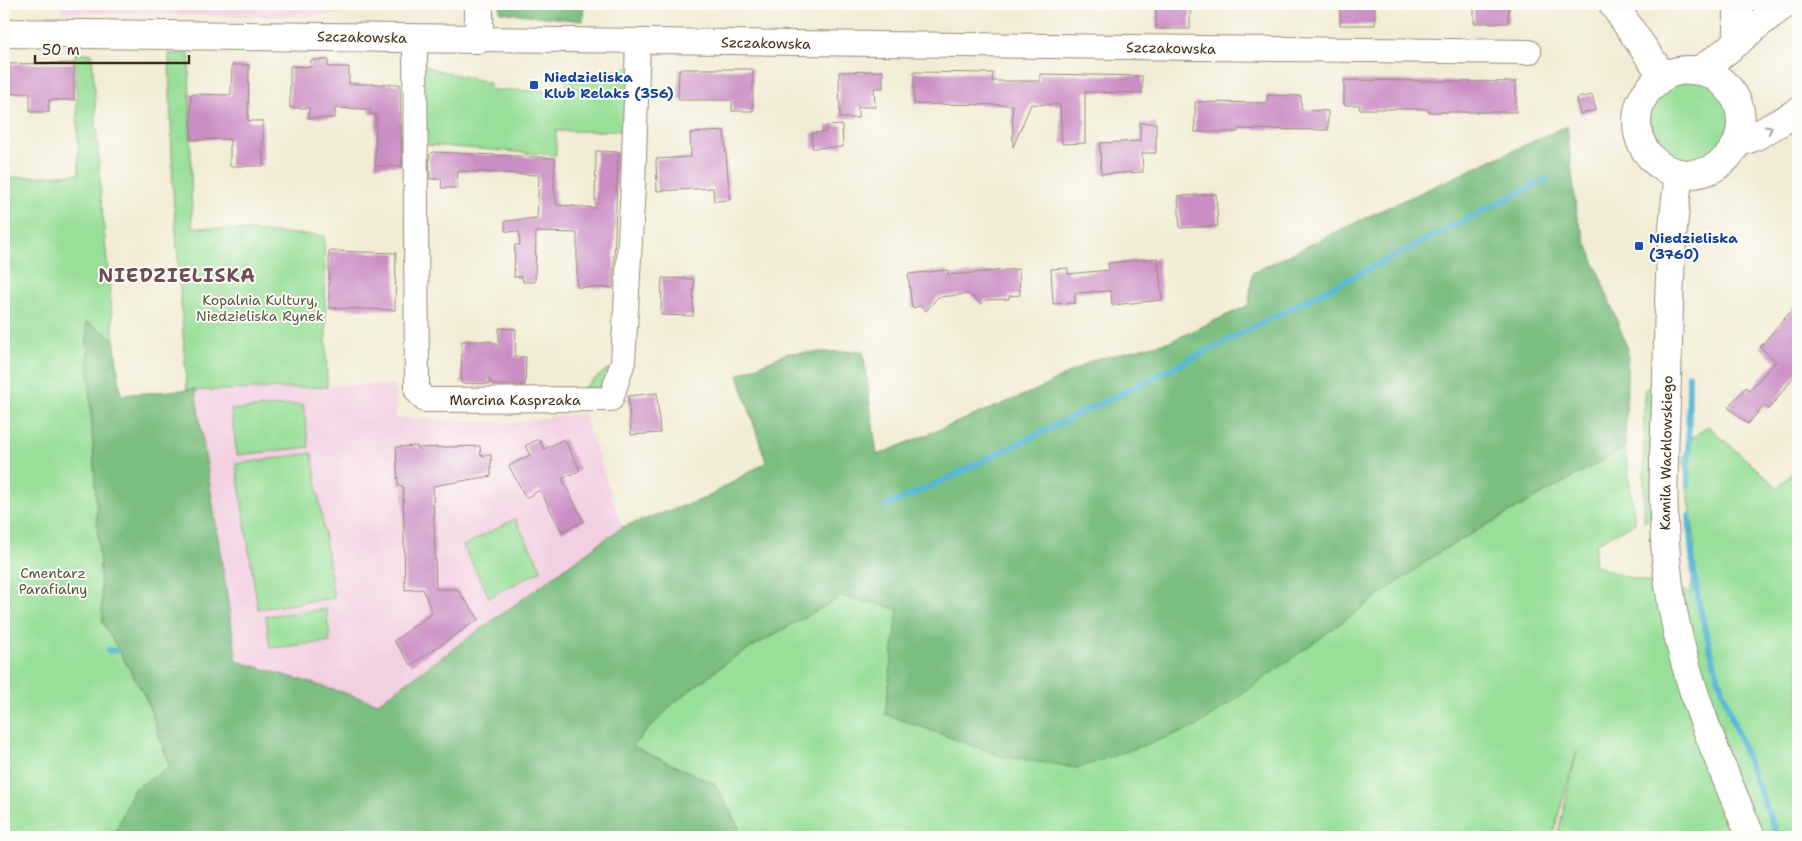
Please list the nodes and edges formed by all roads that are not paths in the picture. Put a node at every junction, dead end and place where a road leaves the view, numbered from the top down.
1 (479, 4) edge
2 (1613, 4) edge
3 (1738, 4) edge
4 (1770, 6) edge
5 (4, 33) edge
6 (415, 38) junction
7 (479, 39) junction
8 (638, 41) junction
9 (1738, 42) junction
10 (1529, 52) dead end
11 (1699, 70) junction
12 (1662, 75) junction
13 (1798, 112) edge
14 (1738, 142) junction
15 (1679, 175) junction
16 (1751, 837) edge

1 - 7 street
2 - 12 street
3 - 9 street
4 - 9 street
5 - 6 street, Szczakowska
6 - 7 street, Szczakowska
6 - 8 street, Marcina Kasprzaka
7 - 8 street, Szczakowska
8 - 10 street, Szczakowska
9 - 11 street
11 - 12 street
11 - 14 street
12 - 15 street
14 -> 13 street
14 - 15 street
15 - 16 street, Kamila Wachlowskiego

